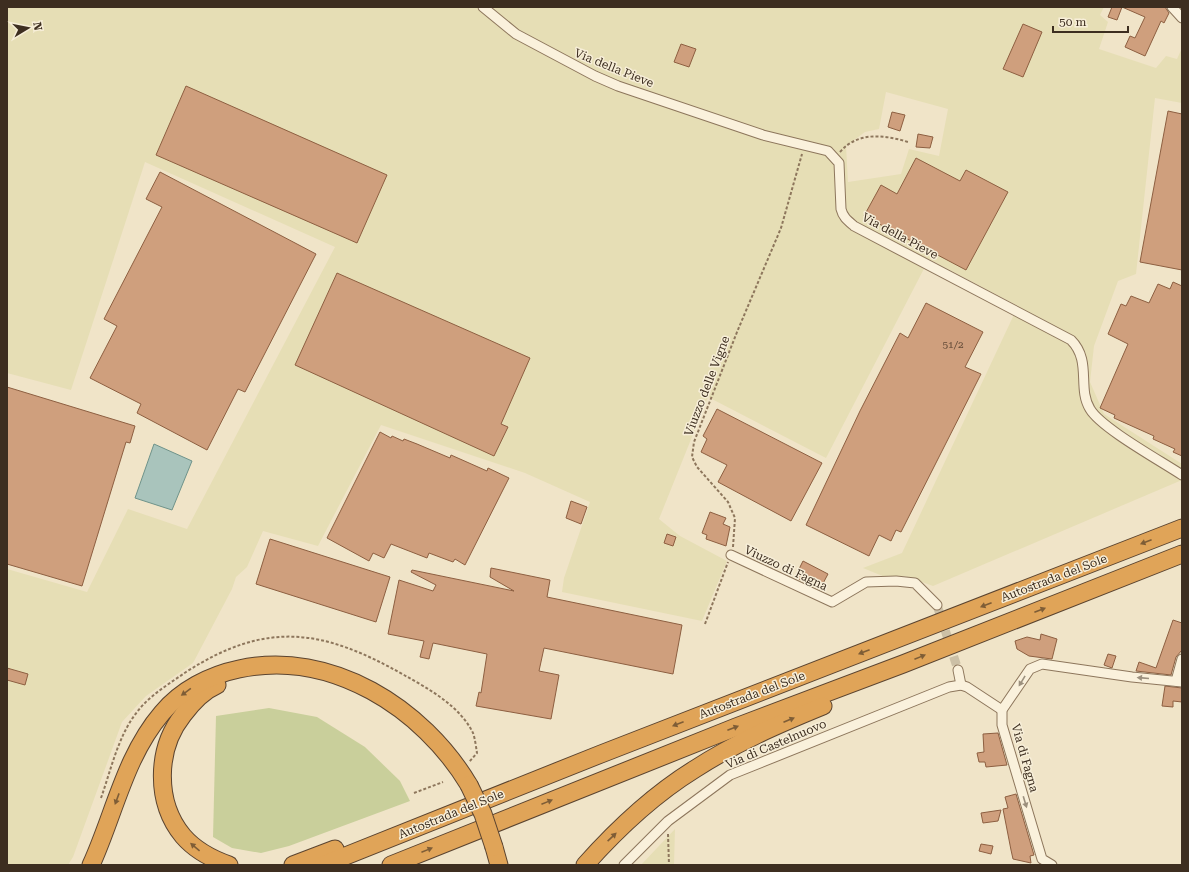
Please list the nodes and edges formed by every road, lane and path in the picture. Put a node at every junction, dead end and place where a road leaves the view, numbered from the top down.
1 (483, 7) edge
2 (1172, 7) edge
3 (1182, 18) edge
4 (908, 142) dead end
5 (804, 145) junction
6 (836, 158) junction
7 (1182, 475) edge
8 (1182, 528) edge
9 (731, 554) junction
10 (1182, 554) edge
11 (937, 605) tunnel mouth
12 (705, 624) dead end
13 (1182, 659) edge
14 (903, 664) junction
15 (958, 670) tunnel mouth
16 (1179, 682) edge
17 (961, 685) junction
18 (1002, 710) junction
19 (466, 766) dead end
20 (443, 782) dead end
21 (465, 788) junction
22 (414, 793) dead end
23 (101, 799) dead end
24 (668, 821) junction
25 (374, 845) junction
26 (490, 854) edge
27 (91, 865) edge
28 (229, 865) edge
29 (293, 865) edge
30 (323, 865) edge
31 (390, 865) edge
32 (498, 865) edge
33 (585, 865) edge
34 (624, 865) edge
35 (669, 865) edge
36 (1052, 865) edge

1 - 5 street, Via della Pieve
2 - 3 street
4 - 6 path
5 - 6 street, Via della Pieve
5 - 9 path, Viuzzo delle Vigne
6 - 7 street, Via della Pieve
8 -> 25 highway, Autostrada del Sole
9 - 11 street, Viuzzo di Fagna
9 - 12 path, Viuzzo delle Vigne
14 -> 10 highway, Autostrada del Sole
13 - 16 street
31 -> 14 highway, Autostrada del Sole
33 -> 14 highway
15 - 17 street
16 -> 18 street, Via di Fagna
17 - 18 street
17 - 24 street, Via di Castelnuovo
18 -> 36 street, Via di Fagna
19 - 23 path
20 - 22 path
21 - 26 highway
21 -> 27 highway
28 -> 21 highway
24 - 34 street, Via di Castelnuovo
24 - 35 path
25 - 29 highway
25 - 30 highway, Autostrada del Sole
26 - 32 highway

